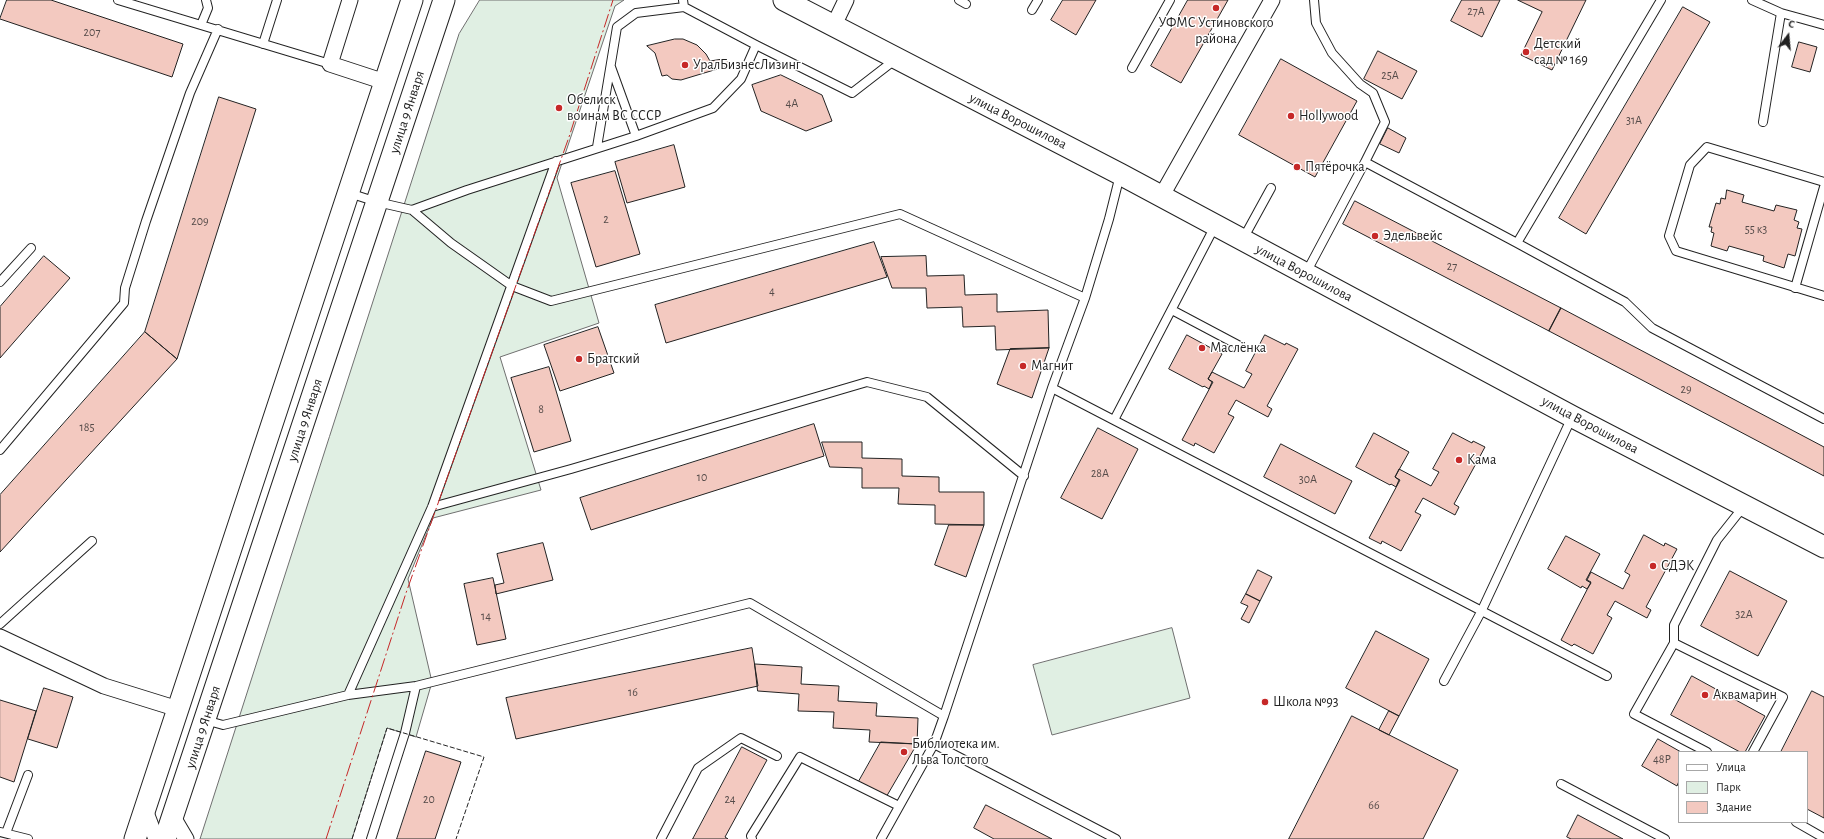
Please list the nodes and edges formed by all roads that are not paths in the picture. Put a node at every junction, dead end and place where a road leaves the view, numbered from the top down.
1 (118, 0) edge
2 (206, 0) edge
3 (277, 0) edge
4 (350, 0) edge
5 (412, 0) edge
6 (444, 0) edge
7 (784, 0) edge
8 (846, 0) edge
9 (1038, 0) edge
10 (1170, 0) edge
11 (1272, 0) edge
12 (1314, 0) edge
13 (1661, 0) edge
14 (1752, 0) edge
15 (684, 3) edge
16 (1032, 10) dead end
17 (1781, 13) junction
18 (201, 25) junction
19 (834, 25) junction
20 (1824, 25) edge
21 (218, 29) junction
22 (263, 44) junction
23 (756, 45) junction
24 (898, 58) junction
25 (330, 64) junction
26 (610, 67) junction
27 (1132, 68) dead end
28 (385, 82) junction
29 (1763, 122) dead end
30 (636, 136) junction
31 (597, 147) junction
32 (556, 161) junction
33 (1364, 162) junction
34 (1120, 174) junction
35 (1824, 182) edge
36 (1824, 187) edge
37 (1271, 188) dead end
38 (348, 193) junction
39 (1161, 197) junction
40 (377, 202) junction
41 (412, 210) junction
42 (1215, 225) junction
43 (1243, 240) junction
44 (1518, 243) junction
45 (31, 248) dead end
46 (1306, 274) junction
47 (0, 282) edge
48 (512, 286) junction
49 (1796, 288) junction
50 (1824, 296) edge
51 (1085, 298) junction
52 (1172, 310) junction
53 (1238, 345) dead end
54 (1052, 388) junction
55 (1573, 417) junction
56 (1824, 419) edge
57 (1114, 420) junction
58 (0, 450) edge
59 (1024, 476) junction
60 (1744, 506) junction
61 (432, 507) junction
62 (92, 541) dead end
63 (1824, 547) edge
64 (1481, 612) junction
65 (0, 624) edge
66 (0, 637) edge
67 (1674, 643) junction
68 (1607, 676) dead end
69 (1444, 680) dead end
70 (416, 686) junction
71 (348, 695) junction
72 (178, 709) junction
73 (944, 716) junction
74 (205, 720) junction
75 (934, 744) junction
76 (1704, 751) edge
77 (1754, 751) edge
78 (777, 756) dead end
79 (28, 775) dead end
80 (1561, 784) dead end
81 (899, 806) junction
82 (145, 810) junction
83 (173, 817) junction
84 (1798, 823) edge
85 (3, 832) edge
86 (1824, 838) edge
87 (28, 839) edge
88 (135, 839) edge
89 (156, 839) edge
90 (165, 839) edge
91 (186, 839) edge
92 (371, 839) edge
93 (661, 839) edge
94 (752, 839) edge
95 (881, 839) edge
96 (1116, 839) edge
97 (1665, 839) edge

1 - 18 lane
2 - 18 lane
3 - 22 lane
4 - 25 street
5 - 28 main road, улица 9 Января
6 - 40 main road, улица 9 Января
7 - 19 main road, улица Ворошилова
8 - 19 street
9 - 16 lane
10 - 27 lane
11 - 39 street
12 - 33 lane
13 - 44 lane
14 - 17 lane
15 - 23 lane
15 - 26 lane
17 - 20 lane
17 - 29 lane
18 - 21 lane
19 - 24 main road, улица Ворошилова
21 - 22 lane
21 - 58 lane
22 - 25 lane
23 - 24 lane
23 - 30 lane
24 - 34 main road, улица Ворошилова
25 - 28 street
26 - 30 lane
26 - 31 lane
28 - 38 main road, улица 9 Января
30 - 31 lane
31 - 32 lane
32 - 41 lane
32 - 48 lane
33 - 44 lane
33 - 46 lane
34 - 39 main road, улица Ворошилова
34 - 51 lane
35 - 49 lane
36 - 49 lane
37 - 43 lane
38 - 40 lane
38 - 72 main road, улица 9 Января
39 - 42 main road, улица Ворошилова
40 - 41 lane
40 - 74 main road, улица 9 Января
41 - 48 lane
42 - 43 main road, улица Ворошилова
42 - 52 lane
43 - 46 main road, улица Ворошилова
44 - 56 lane
45 - 47 lane
46 - 55 main road, улица Ворошилова
48 - 51 lane
48 - 61 lane
49 - 50 lane
51 - 54 lane
52 - 53 lane
52 - 57 lane
54 - 57 lane
54 - 59 lane
55 - 60 main road, улица Ворошилова
55 - 64 lane
57 - 64 lane
59 - 61 lane
59 - 73 lane
60 - 63 main road, улица Ворошилова
60 - 67 lane
61 - 71 lane
62 - 65 lane
64 - 68 lane
64 - 69 lane
66 - 72 street
67 - 76 lane
67 - 77 lane
70 - 71 lane
70 - 73 lane
70 - 92 lane
71 - 74 lane
72 - 82 main road, улица 9 Января
73 - 75 lane
74 - 83 main road, улица 9 Января
75 - 81 lane
75 - 96 lane
78 - 93 lane
79 - 85 lane
80 - 97 lane
81 - 94 lane
81 - 95 lane
82 - 88 main road, улица 9 Января
82 - 89 street
83 - 90 main road, улица 9 Января
83 - 91 street
84 - 86 lane
85 - 87 lane

